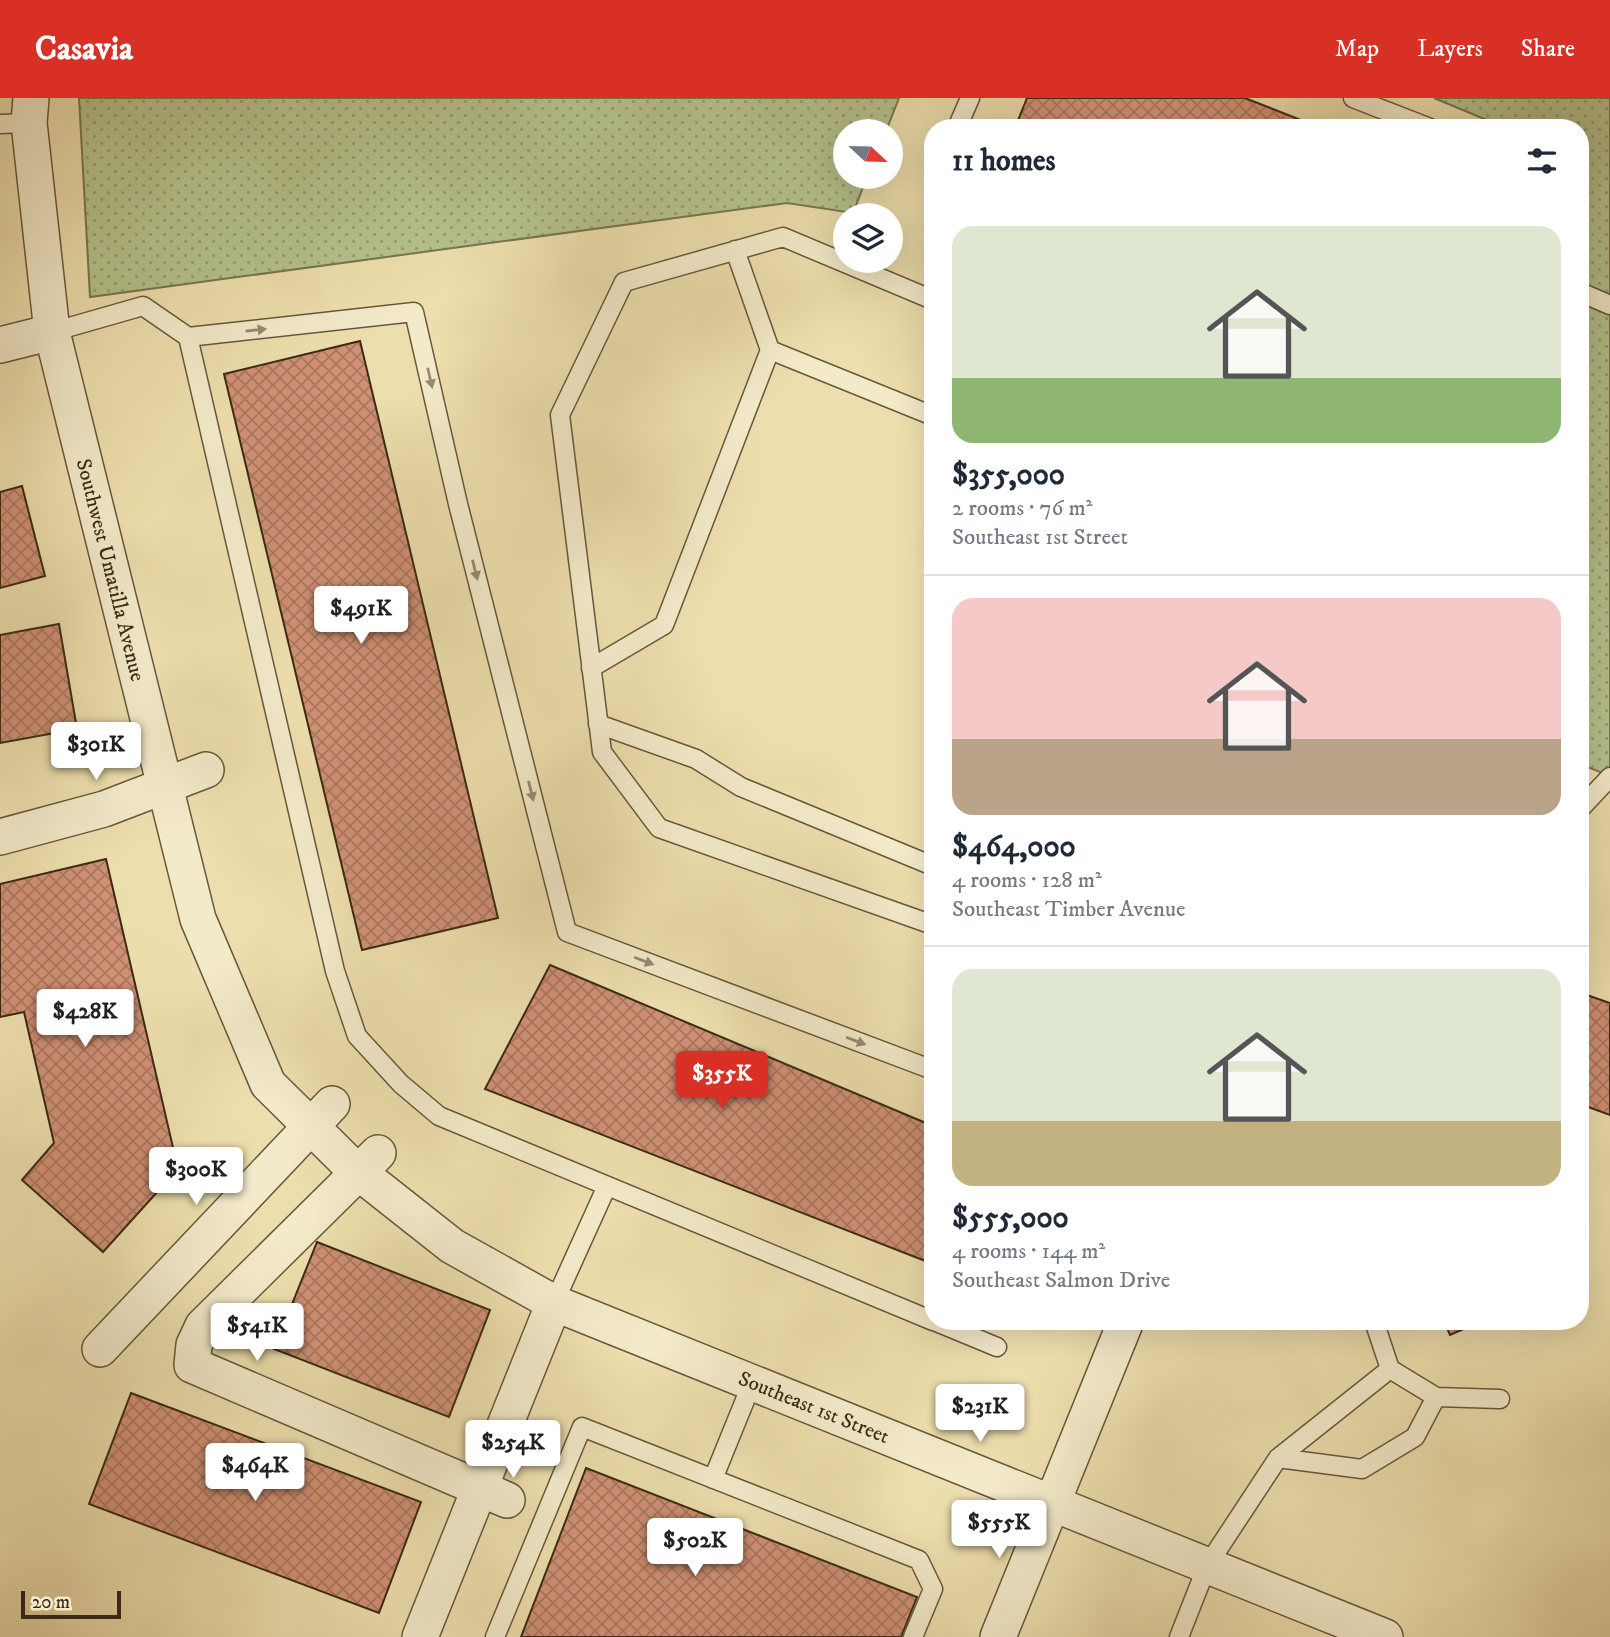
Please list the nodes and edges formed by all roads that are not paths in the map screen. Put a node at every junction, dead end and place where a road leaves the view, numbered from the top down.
1 (970, 98) edge
2 (1353, 98) edge
3 (20, 115) edge
4 (961, 119) edge
5 (1407, 119) edge
6 (735, 250) junction
7 (924, 296) edge
8 (1589, 296) edge
9 (1610, 305) edge
10 (52, 332) junction
11 (188, 337) junction
12 (0, 345) edge
13 (770, 350) junction
14 (924, 412) edge
15 (592, 668) junction
16 (598, 724) junction
17 (206, 770) dead end
18 (1610, 776) edge
19 (1589, 799) edge
20 (0, 837) edge
21 (924, 862) edge
22 (924, 923) edge
23 (924, 1067) edge
24 (332, 1104) dead end
25 (378, 1153) dead end
26 (606, 1188) junction
27 (554, 1303) junction
28 (924, 1317) edge
29 (955, 1330) edge
30 (1122, 1330) edge
31 (1377, 1330) edge
32 (996, 1347) dead end
33 (100, 1349) dead end
34 (1390, 1369) junction
35 (752, 1382) junction
36 (1436, 1397) junction
37 (1500, 1399) dead end
38 (1278, 1458) junction
39 (713, 1479) junction
40 (508, 1500) dead end
41 (1052, 1503) junction
42 (1207, 1566) junction
43 (420, 1637) edge
44 (495, 1637) edge
45 (913, 1637) edge
46 (999, 1637) edge
47 (1180, 1637) edge
48 (1385, 1637) edge

1 - 4 lane
2 - 5 lane
3 - 10 street, Southwest Umatilla Avenue
6 - 7 lane
6 - 13 lane
6 - 15 lane
8 - 9 lane
10 - 11 lane
10 - 12 street
10 - 27 street, Southwest Umatilla Avenue
11 -> 23 lane
11 - 26 lane
13 - 14 lane
13 - 15 lane
15 - 16 lane
16 - 21 lane
16 - 22 lane
17 - 20 street
18 - 19 lane
24 - 33 street
25 - 40 street
26 - 27 lane
26 - 28 lane
27 - 35 street, Southeast 1st Street
27 - 43 street
29 - 32 lane
30 - 41 street
31 - 34 lane
34 - 36 lane
34 - 38 lane
35 - 39 lane
35 - 41 street, Southeast 1st Street
36 - 37 lane
36 - 38 lane
38 - 42 lane
39 - 44 lane
39 - 45 lane
41 - 42 street, Southeast 1st Street
41 - 46 street
42 - 47 lane
42 - 48 street, Southeast 1st Street

